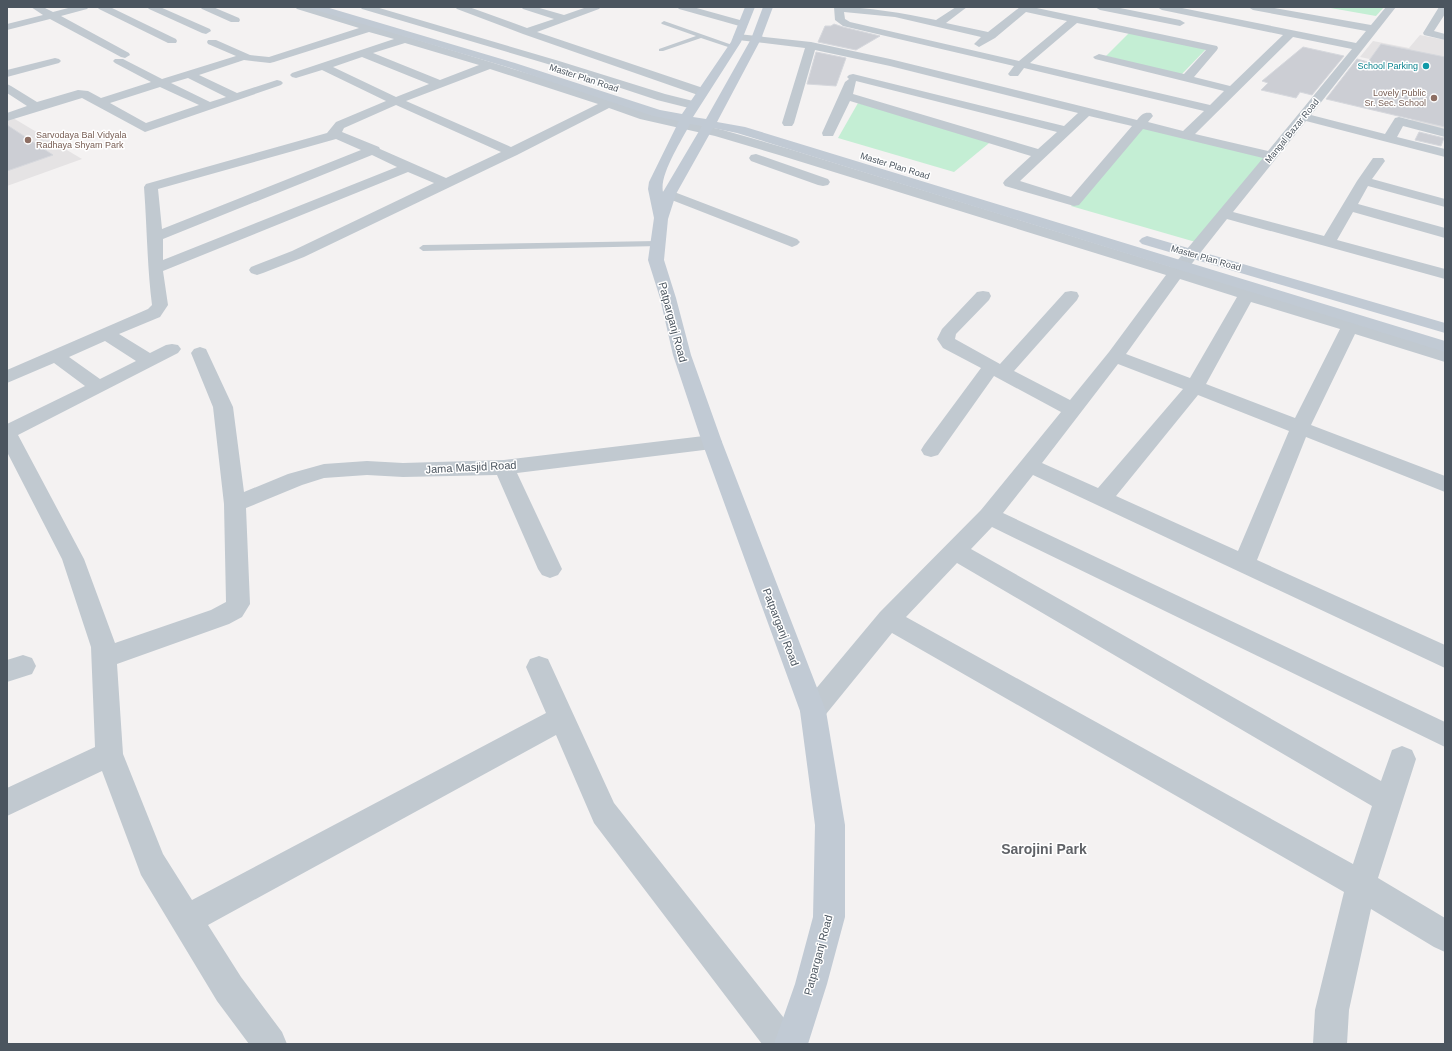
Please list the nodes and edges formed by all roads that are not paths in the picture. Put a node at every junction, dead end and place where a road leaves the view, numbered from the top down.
1 (36, 7) edge
2 (84, 7) edge
3 (102, 7) edge
4 (152, 7) edge
5 (205, 7) edge
6 (300, 7) edge
7 (315, 7) edge
8 (346, 7) edge
9 (365, 7) edge
10 (381, 7) edge
11 (461, 7) edge
12 (526, 7) edge
13 (682, 7) edge
14 (750, 7) edge
15 (768, 7) edge
16 (839, 7) edge
17 (906, 7) edge
18 (962, 7) edge
19 (1100, 7) edge
20 (1162, 7) edge
21 (1253, 7) edge
22 (1444, 7) edge
23 (591, 8) edge
24 (1026, 8) edge
25 (1388, 12) edge
26 (448, 13) dead end
27 (895, 14) junction
28 (1369, 14) dead end
29 (52, 15) junction
30 (565, 19) junction
31 (1075, 19) junction
32 (235, 20) dead end
33 (427, 21) junction
34 (1237, 22) junction
35 (664, 23) dead end
36 (743, 24) junction
37 (938, 24) junction
38 (1189, 25) dead end
39 (7, 27) edge
40 (370, 28) junction
41 (1373, 29) junction
42 (1126, 30) junction
43 (206, 31) dead end
44 (527, 32) junction
45 (1291, 33) junction
46 (701, 36) junction
47 (991, 36) junction
48 (1445, 37) edge
49 (406, 39) junction
50 (756, 39) junction
51 (172, 41) dead end
52 (212, 42) dead end
53 (735, 42) junction
54 (812, 45) junction
55 (1359, 47) junction
56 (1213, 48) junction
57 (661, 50) dead end
58 (967, 52) junction
59 (362, 53) junction
60 (859, 54) junction
61 (246, 56) junction
62 (1100, 57) junction
63 (261, 60) junction
64 (55, 61) dead end
65 (490, 65) junction
66 (1021, 65) junction
67 (322, 66) junction
68 (279, 69) dead end
69 (7, 74) edge
70 (189, 74) junction
71 (296, 74) dead end
72 (938, 74) junction
73 (853, 77) junction
74 (1079, 78) junction
75 (1187, 78) junction
76 (161, 83) junction
77 (277, 83) dead end
78 (439, 84) junction
79 (7, 88) edge
80 (1000, 90) junction
81 (1233, 90) junction
82 (702, 92) junction
83 (846, 96) junction
84 (236, 97) junction
85 (1164, 98) junction
86 (396, 101) junction
87 (99, 103) junction
88 (608, 104) junction
89 (44, 105) junction
90 (210, 106) junction
91 (969, 107) junction
92 (1213, 109) junction
93 (1086, 112) junction
94 (688, 114) junction
95 (7, 117) edge
96 (1304, 117) junction
97 (788, 123) dead end
98 (1140, 124) junction
99 (946, 125) junction
100 (708, 126) junction
101 (1066, 130) junction
102 (1445, 132) edge
103 (828, 133) dead end
104 (335, 134) junction
105 (1186, 136) junction
106 (1389, 139) junction
107 (374, 150) junction
108 (512, 152) junction
109 (1445, 153) edge
110 (1040, 154) junction
111 (1272, 156) junction
112 (1378, 161) dead end
113 (408, 167) junction
114 (1364, 181) junction
115 (823, 182) dead end
116 (445, 184) junction
117 (669, 194) junction
118 (1445, 203) edge
119 (1350, 206) junction
120 (1047, 212) dead end
121 (1224, 214) junction
122 (1445, 214) edge
123 (661, 219) junction
124 (1441, 232) edge
125 (155, 237) junction
126 (1138, 238) dead end
127 (792, 242) dead end
128 (1328, 242) junction
129 (657, 244) junction
130 (423, 248) dead end
131 (1182, 265) junction
132 (155, 269) junction
133 (257, 270) dead end
134 (1445, 274) edge
135 (983, 296) dead end
136 (1071, 296) dead end
137 (1246, 296) junction
138 (1350, 327) junction
139 (1445, 328) edge
140 (106, 333) junction
141 (1445, 347) edge
142 (172, 349) dead end
143 (200, 353) dead end
144 (56, 356) junction
145 (1115, 356) junction
146 (1445, 356) edge
147 (149, 362) junction
148 (997, 370) junction
149 (7, 377) edge
150 (98, 387) junction
151 (1195, 387) junction
152 (1073, 410) junction
153 (1300, 427) junction
154 (7, 432) edge
155 (712, 442) junction
156 (931, 450) dead end
157 (1029, 464) junction
158 (504, 467) junction
159 (1445, 484) edge
160 (1102, 498) junction
161 (235, 504) junction
162 (989, 516) junction
163 (955, 551) junction
164 (1244, 564) junction
165 (550, 569) dead end
166 (889, 619) junction
167 (103, 647) junction
168 (1445, 657) edge
169 (539, 667) dead end
170 (813, 711) junction
171 (562, 718) junction
172 (1445, 735) edge
173 (109, 754) junction
174 (1402, 759) dead end
175 (1388, 800) junction
176 (7, 802) edge
177 (1361, 885) junction
178 (186, 920) junction
179 (1445, 936) edge
180 (270, 1044) edge
181 (783, 1044) edge
182 (791, 1044) edge
183 (1330, 1044) edge

1 - 29 street
2 - 29 street
3 - 51 street
4 - 43 street
5 - 32 street
6 - 40 street
7 - 94 main road, Master Plan Road
8 - 94 main road, Master Plan Road
9 - 33 street
10 - 33 street
11 - 26 street
11 - 44 street
12 - 30 street
13 - 36 street
14 - 36 main road, Patparganj Road
15 - 50 main road, Patparganj Road
16 - 27 street
16 - 58 street
17 - 27 street
18 - 37 street
19 - 38 street
20 - 34 street
21 - 41 street
22 - 48 street
23 - 30 street
24 - 31 street
24 - 47 street
25 - 28 street
25 - 41 street, Mangal Bazar Road
27 - 37 street
29 - 39 street
29 - 76 street
30 - 44 street
31 - 42 street
31 - 66 street
33 - 94 street
34 - 45 street
34 - 56 street
35 - 46 lane
36 - 53 main road, Patparganj Road
37 - 47 street
40 - 49 street
40 - 63 street
41 - 55 street, Mangal Bazar Road
42 - 56 street
42 - 62 street
44 - 82 street
45 - 55 street
45 - 81 street
46 - 53 lane
46 - 57 lane
47 - 58 street
49 - 59 street
49 - 65 street
50 - 53 street
50 - 54 street
50 - 100 main road, Patparganj Road
52 - 61 street
53 - 82 main road, Patparganj Road
54 - 60 street
54 - 97 street
55 - 96 street, Mangal Bazar Road
56 - 75 street
58 - 66 street
58 - 72 street
59 - 67 street
59 - 78 street
60 - 72 street
60 - 73 street
61 - 63 street
61 - 70 street
62 - 74 street
62 - 75 street
63 - 68 street
64 - 69 street
65 - 78 street
65 - 88 street
66 - 74 street
66 - 80 street
67 - 71 street
67 - 86 street
70 - 76 street
70 - 84 street
72 - 80 street
73 - 83 street
73 - 91 street
74 - 85 street
75 - 81 street
76 - 87 street
76 - 90 street
77 - 84 street
78 - 86 street
79 - 89 street
80 - 93 street
81 - 92 street
82 - 94 main road, Patparganj Road
83 - 99 street
83 - 103 street
84 - 90 street
85 - 92 street
85 - 98 street
86 - 104 street
86 - 108 street
87 - 89 street
87 - 90 street
88 - 94 street
88 - 108 street
89 - 95 street
91 - 99 street
91 - 101 street
92 - 105 street
93 - 98 street
93 - 101 street
94 - 100 main road, Master Plan Road
94 - 100 street
94 - 123 main road, Patparganj Road
96 - 106 street
96 - 111 street, Mangal Bazar Road
98 - 105 street
98 - 110 street
99 - 110 street
100 - 115 street
100 - 117 main road, Patparganj Road
100 - 120 main road, Master Plan Road
100 - 131 main road
101 - 110 street
102 - 106 street
104 - 107 street
104 - 125 street
105 - 111 street
106 - 109 street
107 - 113 street
107 - 125 street
108 - 116 street
111 - 121 street, Mangal Bazar Road
112 - 114 street
113 - 116 street
113 - 132 street
114 - 118 street
114 - 119 street
116 - 133 street
117 - 123 main road, Patparganj Road
117 - 127 street
119 - 124 street
119 - 128 street
121 - 128 street
121 - 131 street, Mangal Bazar Road
122 - 124 street
123 - 129 main road, Patparganj Road
125 - 132 street
126 - 131 main road, Master Plan Road
128 - 134 street
129 - 130 lane
129 - 155 main road, Patparganj Road
131 - 137 street
131 - 139 main road, Master Plan Road
131 - 141 main road
131 - 145 street, Mangal Bazar Road
132 - 140 street
135 - 148 street
136 - 148 street
137 - 138 street
137 - 151 street
138 - 146 street
138 - 153 street
140 - 144 street
140 - 147 street
142 - 147 street
143 - 161 street
144 - 149 street
144 - 150 street
145 - 151 street
145 - 152 street, Mangal Bazar Road
147 - 150 street
148 - 152 street
148 - 156 street
150 - 154 street
151 - 153 street
151 - 160 street
152 - 157 street, Mangal Bazar Road
153 - 159 street
153 - 164 street
154 - 167 street
155 - 158 street, Jama Masjid Road
155 - 170 main road, Patparganj Road
157 - 160 street
157 - 162 street, Mangal Bazar Road
158 - 161 street, Jama Masjid Road
158 - 165 street
160 - 164 street
161 - 167 street
162 - 163 street, Mangal Bazar Road
162 - 172 street
163 - 166 street, Mangal Bazar Road
163 - 175 street
164 - 168 street
166 - 170 street, Mangal Bazar Road
166 - 177 street
167 - 173 street
169 - 171 street
170 - 182 main road, Patparganj Road
171 - 178 street
171 - 181 street
173 - 176 street
173 - 178 street
174 - 175 street
175 - 177 street
177 - 179 street
177 - 183 street
178 - 180 street

